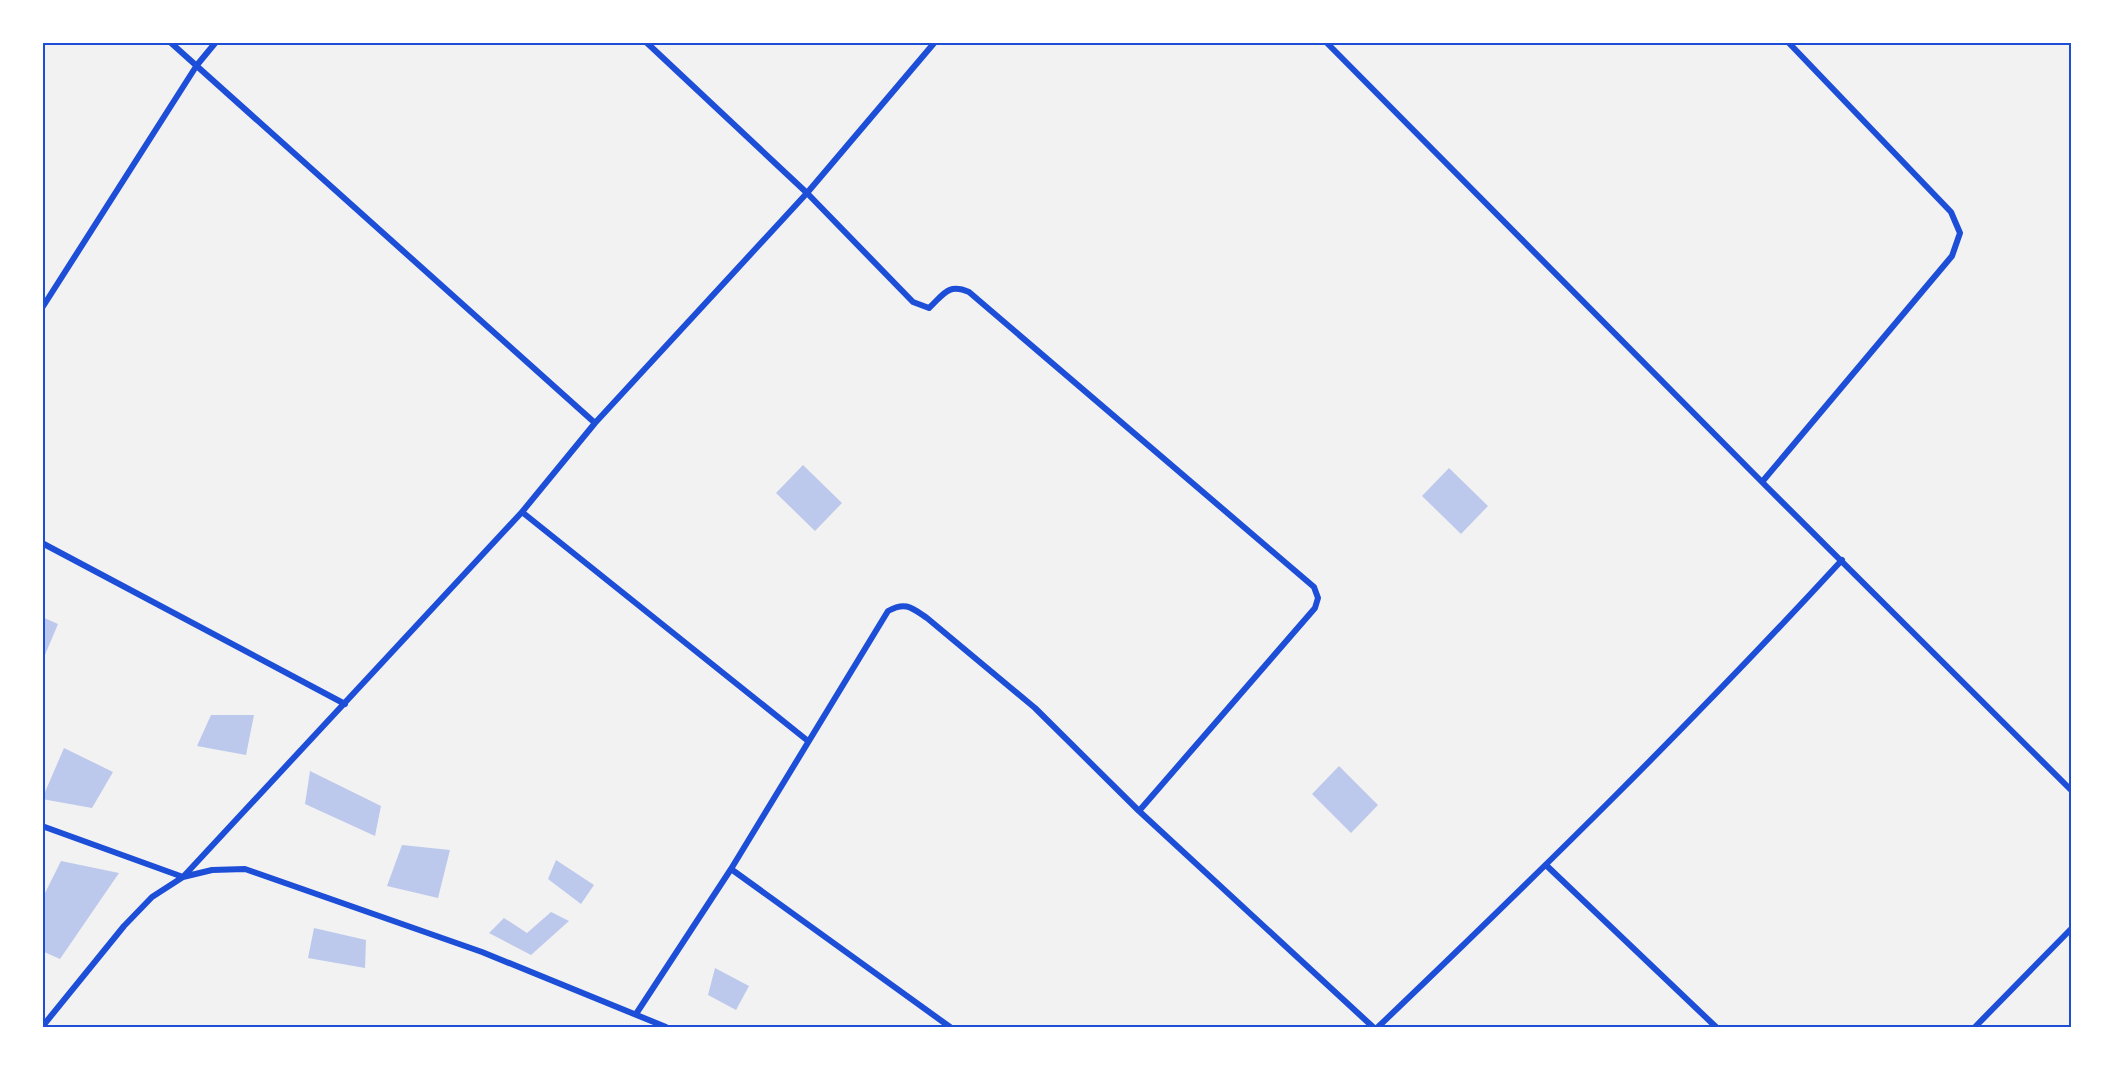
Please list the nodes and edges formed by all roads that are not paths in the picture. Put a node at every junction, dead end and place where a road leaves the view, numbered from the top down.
1 (170, 42) edge
2 (216, 42) edge
3 (646, 42) edge
4 (935, 42) edge
5 (1326, 42) edge
6 (1788, 42) edge
7 (197, 65) junction
8 (807, 193) junction
9 (42, 308) edge
10 (596, 423) junction
11 (1762, 482) junction
12 (522, 512) junction
13 (42, 543) edge
14 (1842, 560) junction
15 (345, 704) junction
16 (808, 741) junction
17 (2072, 791) edge
18 (1139, 811) junction
19 (42, 826) edge
20 (1547, 866) junction
21 (730, 869) junction
22 (183, 877) junction
23 (2072, 928) edge
24 (636, 1014) junction
25 (42, 1027) edge
26 (666, 1027) edge
27 (950, 1027) edge
28 (1373, 1027) edge
29 (1378, 1027) edge
30 (1716, 1027) edge
31 (1976, 1027) edge

1 - 7 street
2 - 7 street
3 - 8 street
4 - 8 street
5 - 11 street
6 - 11 street
7 - 9 street
7 - 10 street
8 - 10 street
8 - 18 street
10 - 12 street
11 - 14 street
12 - 15 street
12 - 16 street
13 - 15 street
14 - 17 street
14 - 20 street
15 - 22 street
16 - 18 street
16 - 21 street
18 - 28 street
19 - 22 street
20 - 29 street
20 - 30 street
21 - 24 street
21 - 27 street
22 - 24 street
22 - 25 street
23 - 31 street
24 - 26 street

